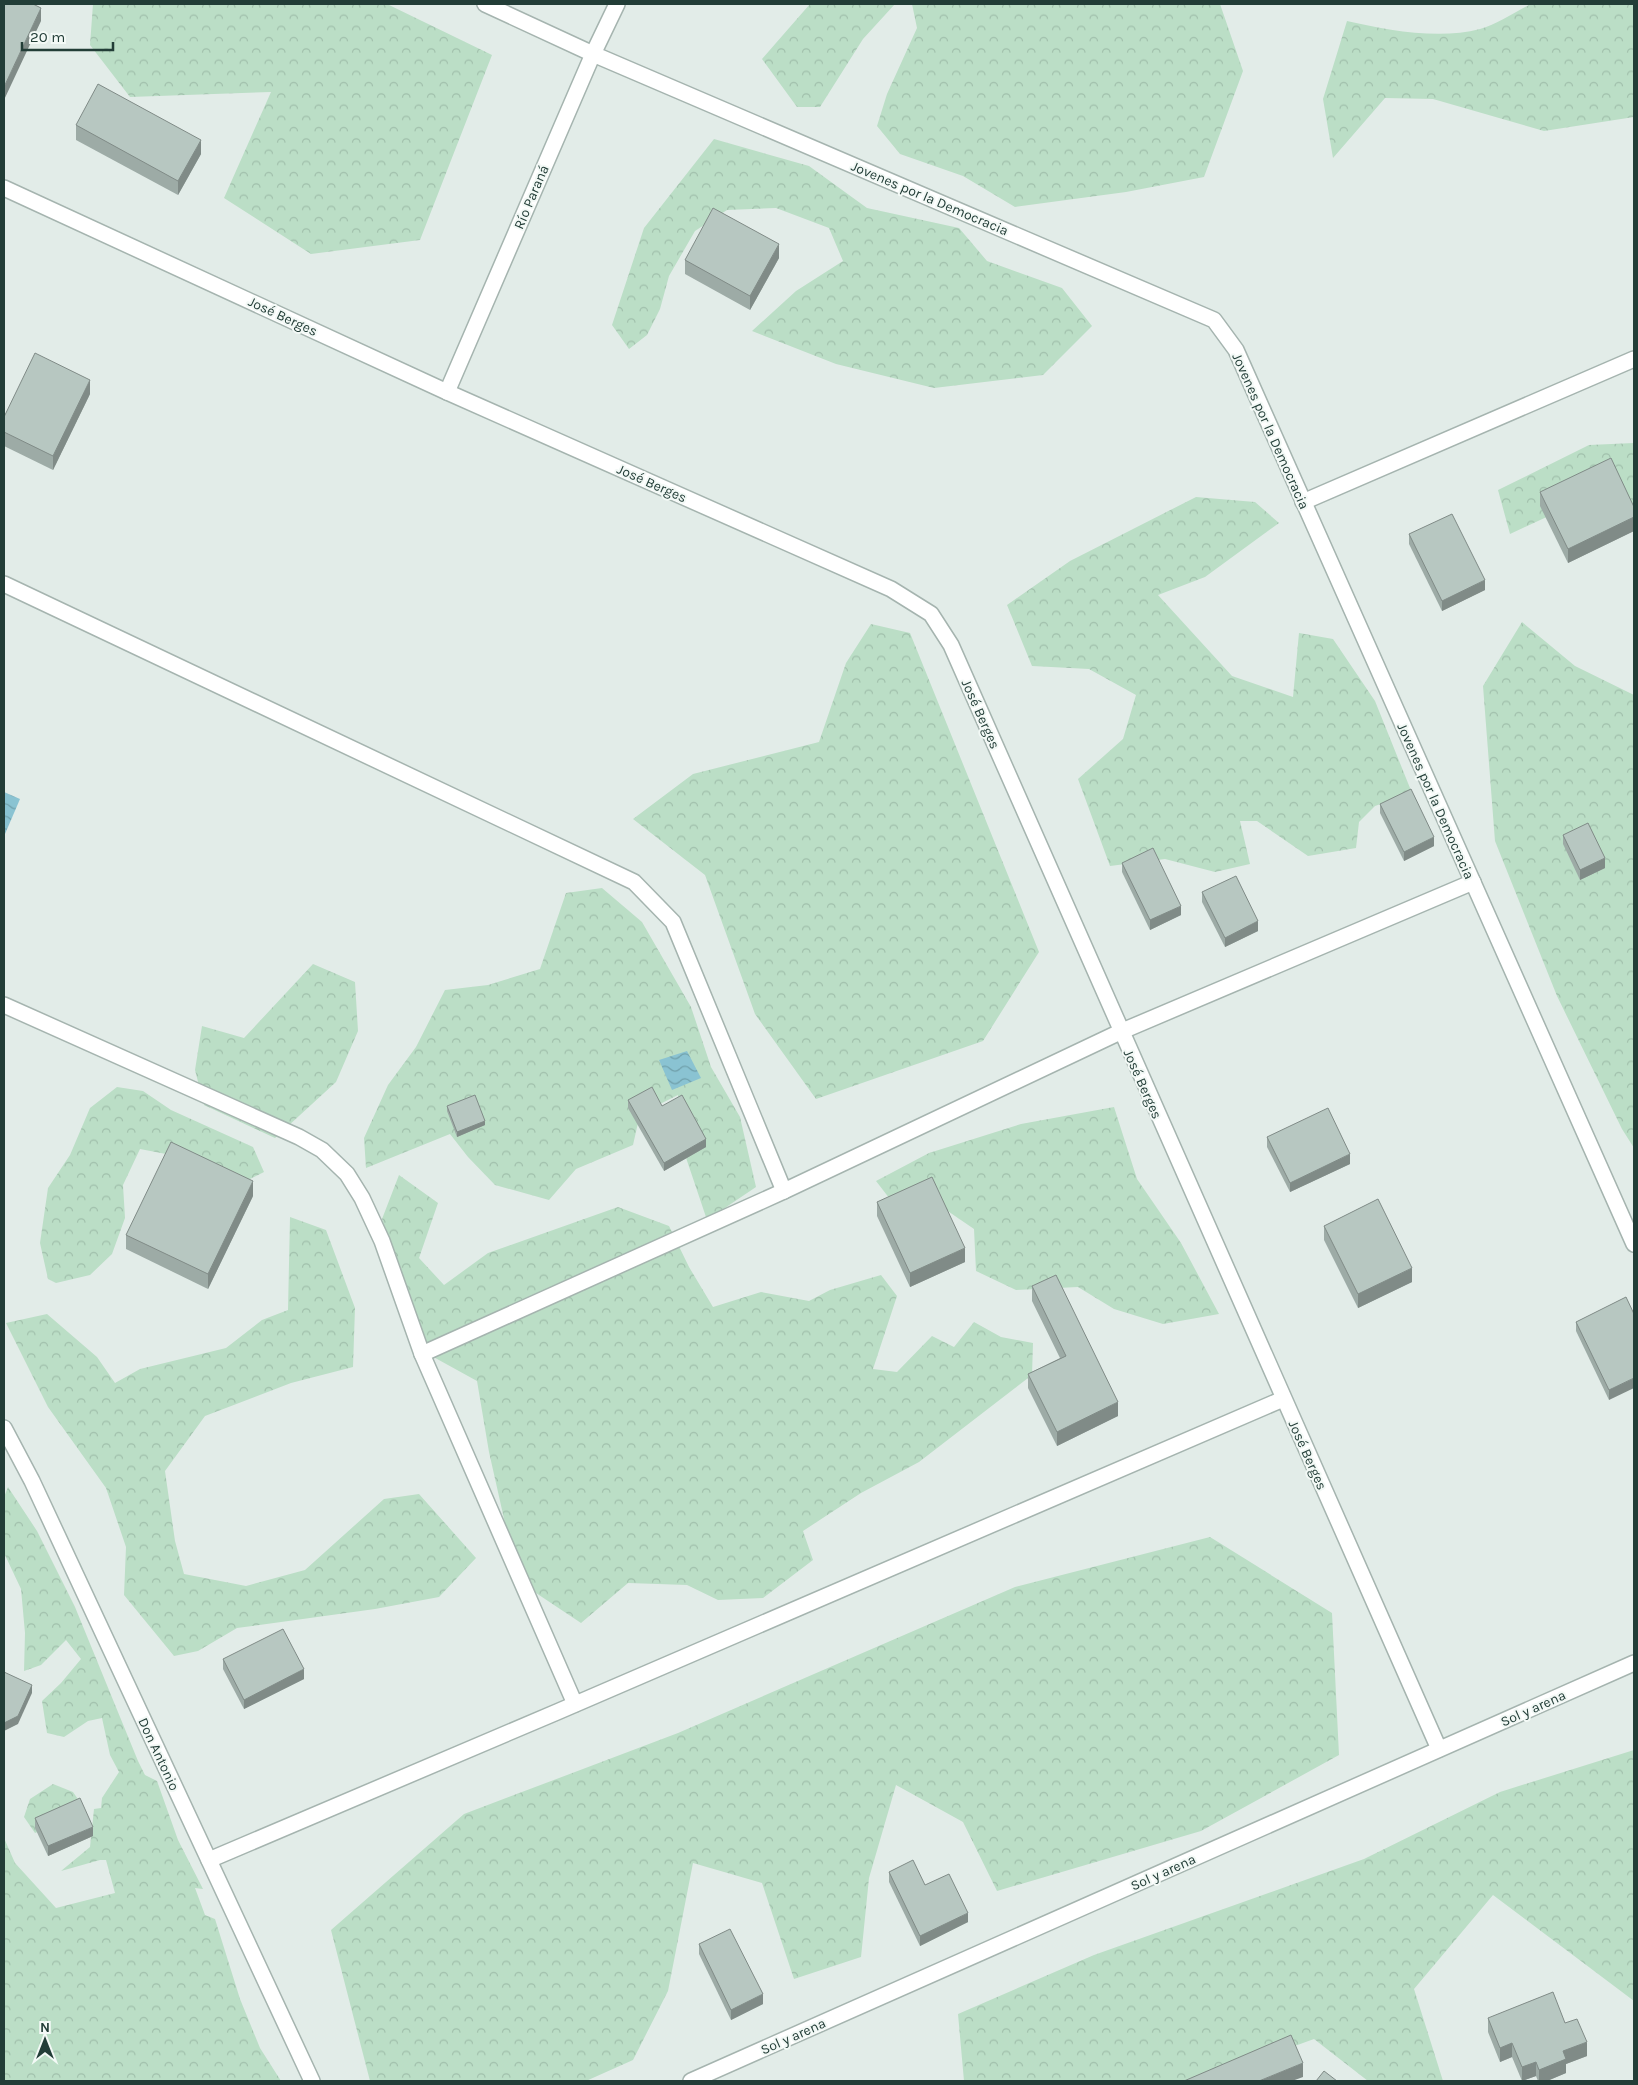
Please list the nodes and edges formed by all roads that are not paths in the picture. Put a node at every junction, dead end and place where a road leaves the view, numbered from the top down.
1 (485, 4) edge
2 (617, 4) edge
3 (593, 54) junction
4 (6, 193) edge
5 (1634, 359) edge
6 (447, 392) junction
7 (1303, 502) junction
8 (4, 584) edge
9 (1473, 882) junction
10 (4, 1005) edge
11 (1120, 1032) junction
12 (784, 1191) junction
13 (1634, 1244) edge
14 (422, 1354) junction
15 (1283, 1399) junction
16 (4, 1428) edge
17 (1634, 1663) edge
18 (575, 1704) junction
19 (1439, 1749) junction
20 (209, 1860) junction
21 (312, 2081) edge
22 (691, 2081) edge

1 - 3 street, Jovenes por la Democracia
2 - 3 street, Río Paraná
3 - 6 street, Río Paraná
3 - 7 street, Jovenes por la Democracia
4 - 6 street, José Berges
5 - 7 street
6 - 11 street, José Berges
7 - 9 street, Jovenes por la Democracia
8 - 12 street
9 - 11 street
9 - 13 street, Jovenes por la Democracia
10 - 14 street
11 - 12 street
11 - 15 street, José Berges
12 - 14 street
14 - 18 street
15 - 18 street
15 - 19 street, José Berges
16 - 20 street, Don Antonio
17 - 19 street, Sol y arena
18 - 20 street
19 - 22 street, Sol y arena
20 - 21 street, Don Antonio

